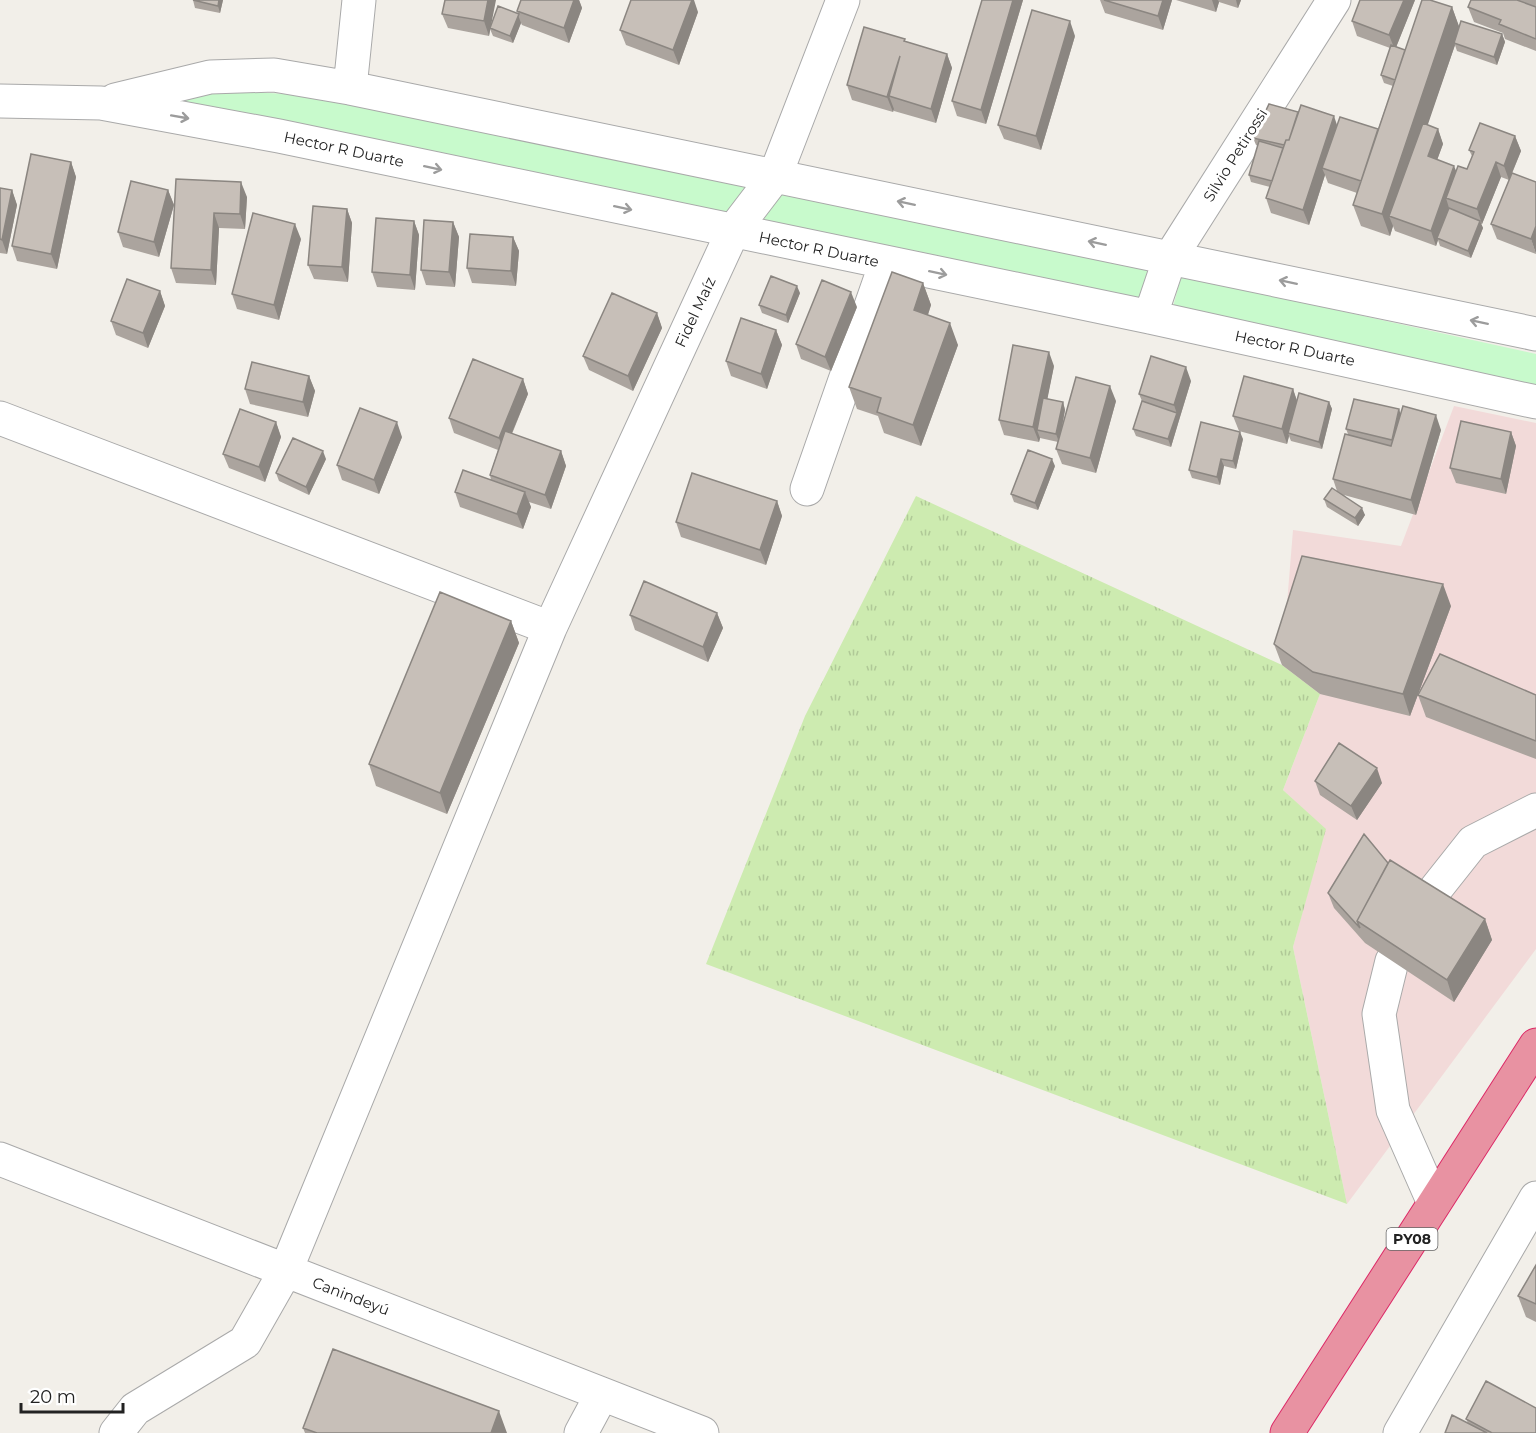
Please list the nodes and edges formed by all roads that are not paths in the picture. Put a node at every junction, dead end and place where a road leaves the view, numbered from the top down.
1 (359, 0) edge
2 (843, 0) edge
3 (1334, 0) edge
4 (350, 88) junction
5 (0, 101) edge
6 (101, 103) junction
7 (775, 176) junction
8 (732, 231) junction
9 (1170, 258) junction
10 (886, 263) junction
11 (1150, 318) junction
12 (1536, 334) edge
13 (1536, 402) edge
14 (0, 418) edge
15 (807, 489) dead end
16 (550, 628) junction
17 (1536, 810) edge
18 (1427, 900) edge
19 (1392, 961) edge
20 (1536, 1045) edge
21 (0, 1159) edge
22 (1536, 1198) edge
23 (1434, 1203) junction
24 (285, 1270) junction
25 (602, 1394) junction
26 (116, 1433) edge
27 (581, 1433) edge
28 (702, 1433) edge
29 (1287, 1433) edge
30 (1400, 1433) edge

1 - 4 street
2 - 7 street, Fidel Maíz
3 - 9 street, Silvio Petirossi
4 - 6 street, Hector R Duarte
4 - 7 street, Hector R Duarte
5 - 6 street, Hector R Duarte
6 -> 8 street, Hector R Duarte
7 - 8 street, Fidel Maíz
9 -> 7 street, Hector R Duarte
8 - 10 street, Hector R Duarte
8 - 16 street, Fidel Maíz
9 - 11 street, Silvio Petirossi
12 -> 9 street, Hector R Duarte
10 -> 11 street, Hector R Duarte
10 - 15 street
11 - 13 street, Hector R Duarte
14 - 16 street
16 - 24 street, Fidel Maíz
17 - 18 street
19 - 23 street
20 - 23 highway, PY08
21 - 24 street, Canindeyú
22 - 30 street
23 - 29 highway, PY08
24 - 25 street, Canindeyú
24 - 26 street, Fidel Maíz
25 - 27 street
25 - 28 street, Canindeyú

